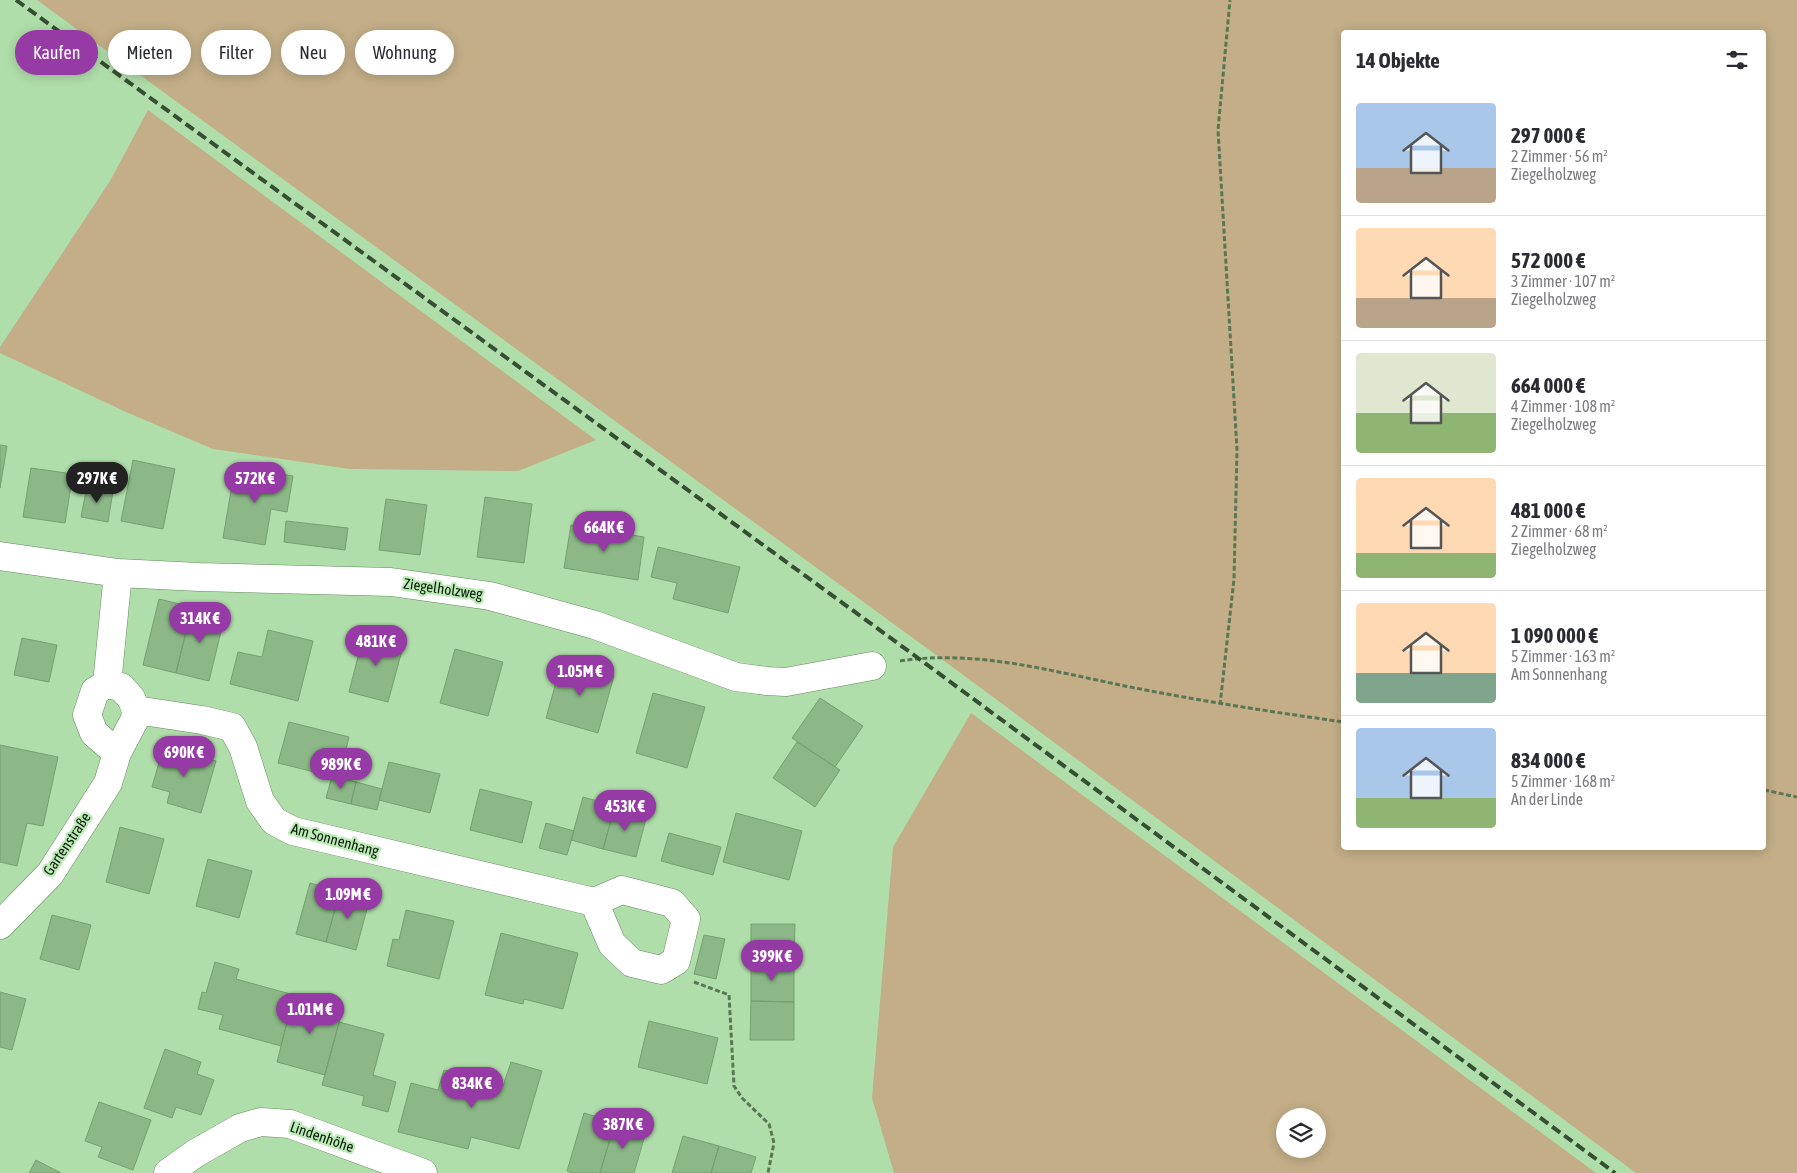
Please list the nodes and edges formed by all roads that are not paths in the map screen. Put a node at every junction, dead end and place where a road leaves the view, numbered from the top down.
1 (0, 556) edge
2 (118, 573) junction
3 (872, 666) road end
4 (107, 684) junction
5 (136, 710) junction
6 (117, 753) junction
7 (594, 902) junction
8 (0, 925) edge
9 (378, 1165) edge
10 (168, 1173) edge
11 (423, 1173) edge

1 - 2 street, Ziegelholzweg
2 - 3 street, Ziegelholzweg
2 - 4 street
4 - 5 street
4 - 6 street
5 - 6 street, Gartenstraße
5 - 7 street, Am Sonnenhang
6 - 8 street, Gartenstraße
7 - 7 street
9 - 10 street, Lindenhöhe
9 - 11 street, Lindenhöhe

